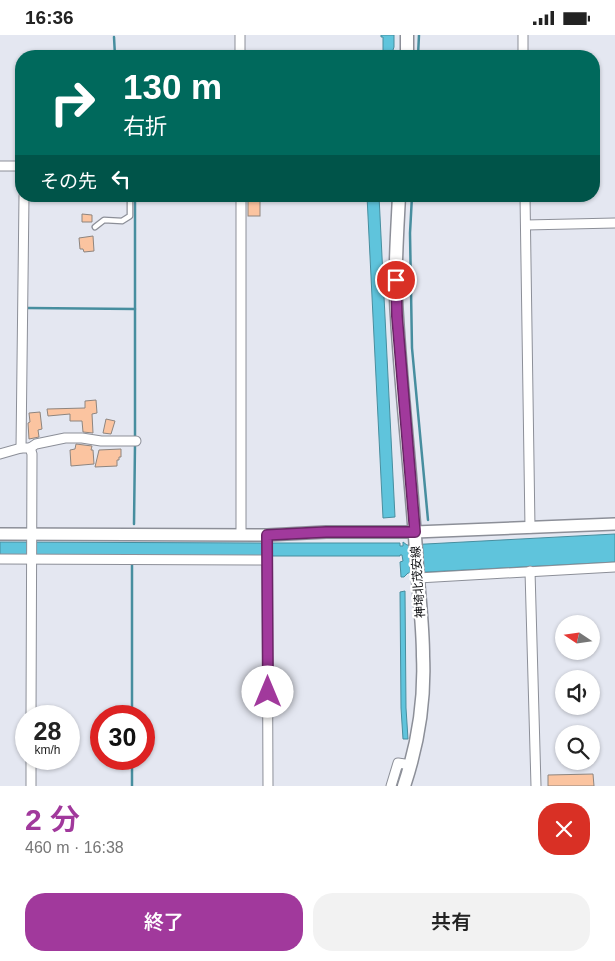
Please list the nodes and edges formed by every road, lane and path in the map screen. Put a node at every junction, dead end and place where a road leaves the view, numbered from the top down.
1 (240, 35) edge
2 (407, 35) edge
3 (523, 35) edge
4 (240, 50) edge
5 (407, 50) edge
6 (523, 50) edge
7 (0, 166) edge
8 (15, 166) edge
9 (24, 202) edge
10 (130, 202) edge
11 (241, 202) edge
12 (399, 202) edge
13 (525, 202) edge
14 (615, 223) edge
15 (526, 225) junction
16 (95, 227) dead end
17 (136, 441) dead end
18 (26, 448) junction
19 (0, 454) edge
20 (615, 524) edge
21 (530, 527) junction
22 (241, 534) junction
23 (0, 535) edge
24 (267, 535) junction
25 (415, 536) junction
26 (32, 537) junction
27 (267, 553) junction
28 (32, 558) junction
29 (0, 559) edge
30 (615, 567) edge
31 (530, 571) junction
32 (418, 578) junction
33 (31, 705) edge
34 (411, 765) junction
35 (31, 770) edge
36 (31, 786) edge
37 (268, 786) edge
38 (391, 786) edge
39 (404, 786) edge
40 (536, 786) edge

1 - 4 street
2 - 5 main road
3 - 6 street
7 - 8 street
9 - 18 street
10 - 16 lane
11 - 22 street
12 - 25 main road, 神埼北茂安線
13 - 15 street
14 - 15 street
15 - 21 street
17 - 18 street
18 - 19 street
18 - 26 street
20 - 21 street
21 - 25 street
22 - 24 street
22 - 26 street
23 - 26 street
24 - 25 street
24 - 27 street
25 - 32 main road, 神埼北茂安線
26 - 28 street
27 - 28 street
27 - 37 street
28 - 29 street
28 - 33 street
30 - 31 street
31 - 32 street
31 - 40 street
32 - 34 main road, 神埼北茂安線
34 - 38 street
34 - 39 main road, 神埼北茂安線
35 - 36 street

